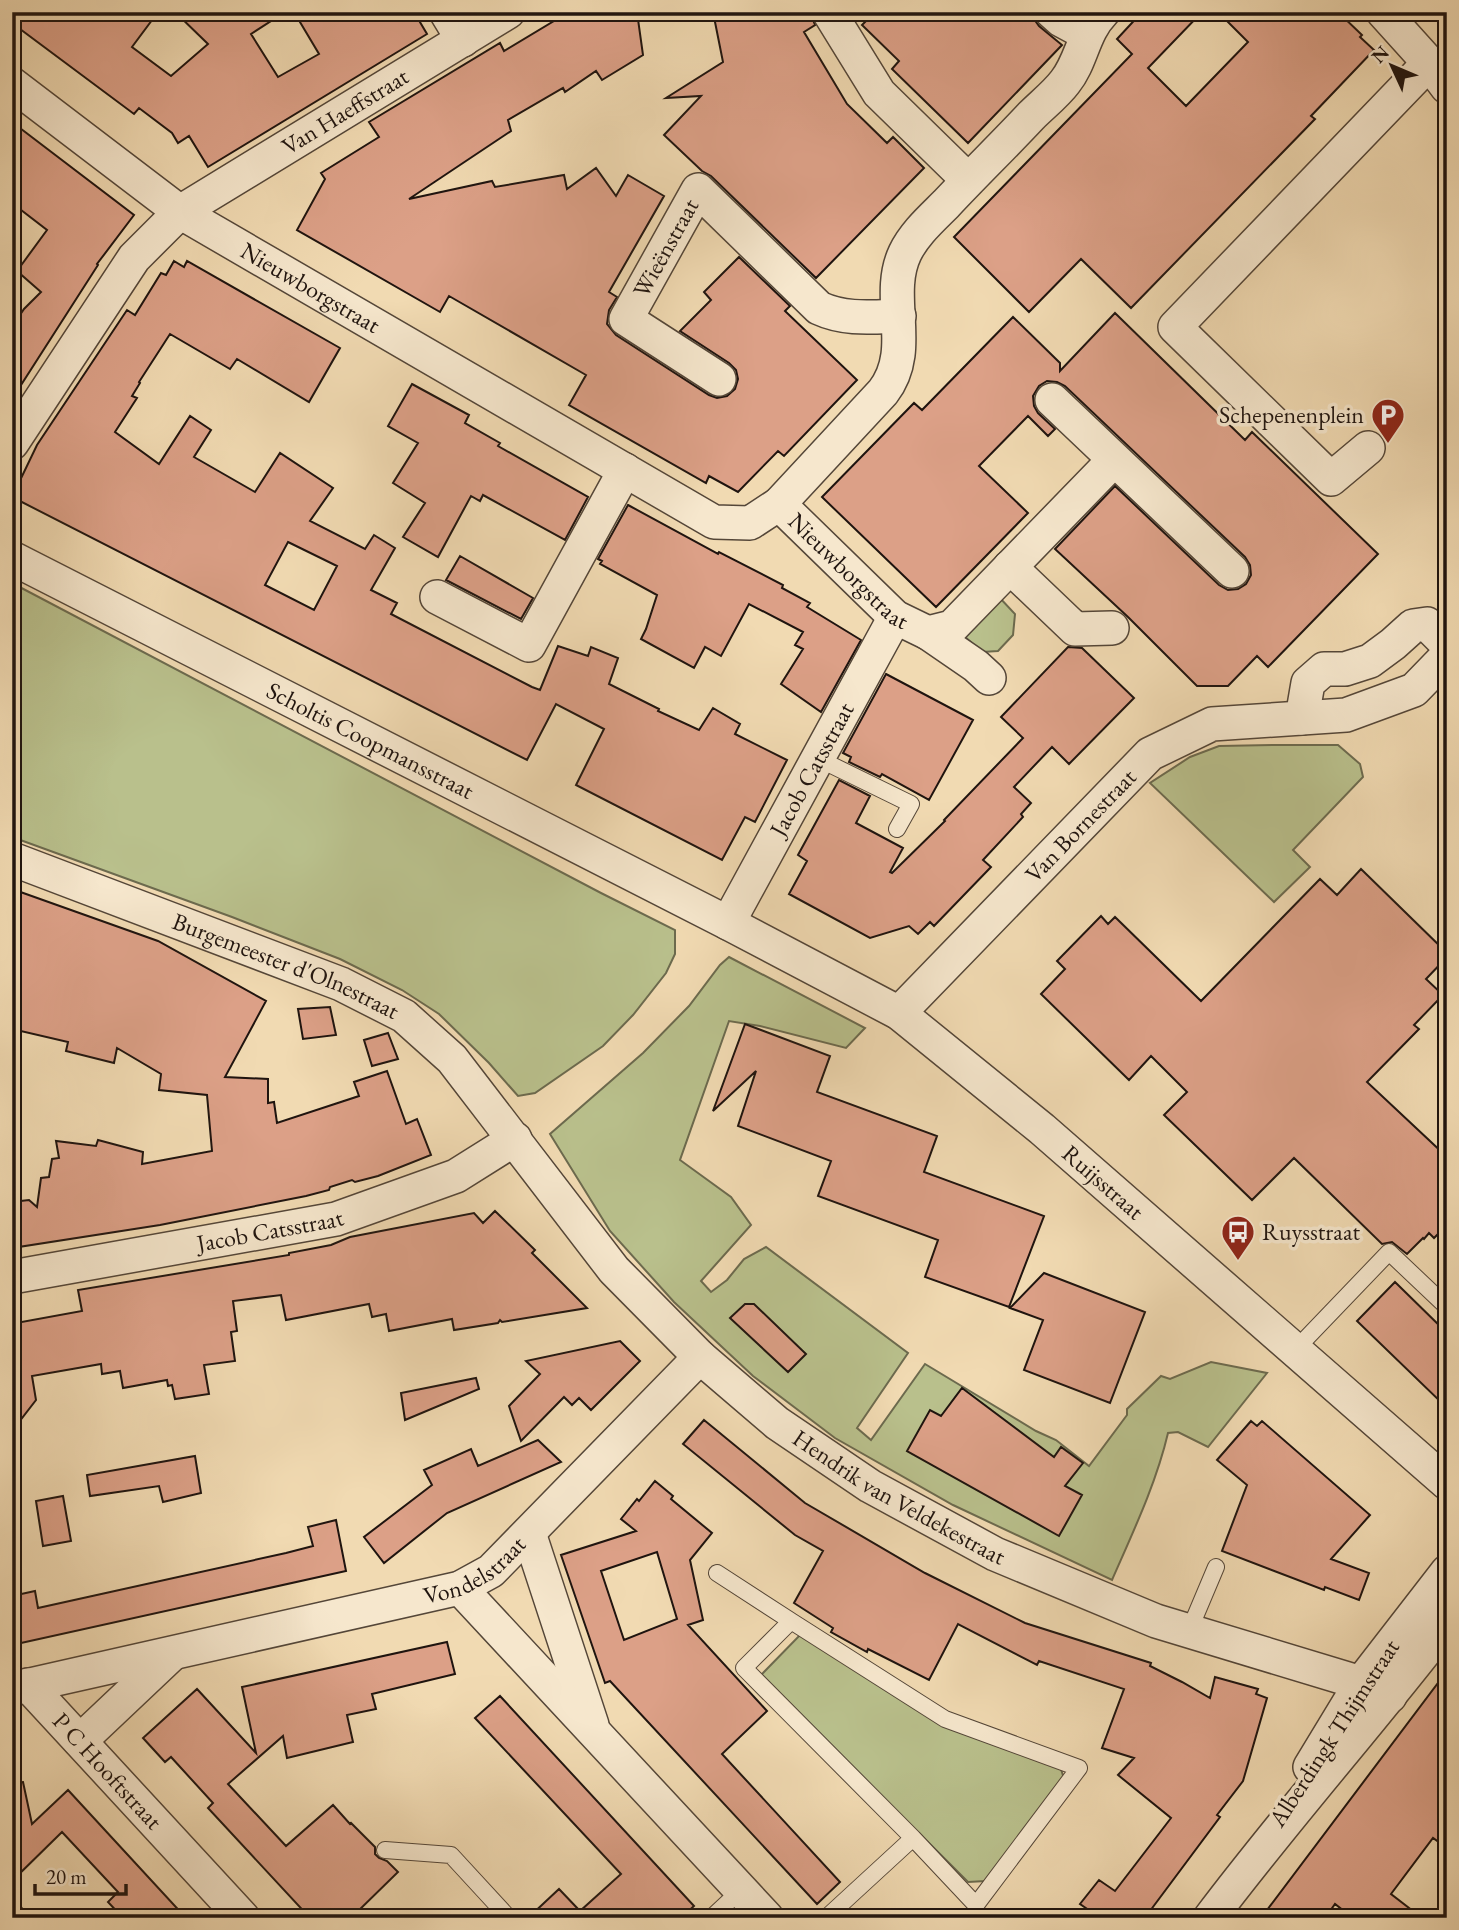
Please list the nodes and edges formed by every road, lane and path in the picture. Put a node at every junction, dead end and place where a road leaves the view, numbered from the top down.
1 (446, 12) edge
2 (508, 12) edge
3 (829, 12) edge
4 (1052, 12) edge
5 (1383, 12) edge
6 (1095, 23) edge
7 (463, 40) junction
8 (1438, 75) edge
9 (12, 84) edge
10 (968, 180) junction
11 (180, 212) junction
12 (899, 316) junction
13 (719, 379) dead end
14 (1052, 400) dead end
15 (12, 443) edge
16 (1368, 448) dead end
17 (1114, 460) junction
18 (625, 470) junction
19 (779, 503) junction
20 (12, 558) edge
21 (1010, 567) junction
22 (1231, 571) dead end
23 (437, 597) dead end
24 (895, 617) junction
25 (1112, 628) dead end
26 (928, 633) junction
27 (1447, 644) edge
28 (1447, 656) edge
29 (989, 678) dead end
30 (1302, 718) junction
31 (817, 758) junction
32 (897, 829) dead end
33 (12, 859) edge
34 (728, 923) junction
35 (899, 1013) junction
36 (515, 1139) junction
37 (12, 1278) edge
38 (1447, 1307) edge
39 (1294, 1350) junction
40 (699, 1357) junction
41 (1447, 1483) edge
42 (529, 1533) junction
43 (1216, 1567) dead end
44 (1447, 1572) edge
45 (717, 1573) dead end
46 (460, 1588) junction
47 (792, 1621) junction
48 (1447, 1623) edge
49 (1189, 1631) junction
50 (173, 1654) junction
51 (20, 1687) edge
52 (1376, 1689) junction
53 (595, 1734) junction
54 (80, 1741) junction
55 (913, 1838) junction
56 (384, 1850) dead end
57 (741, 1890) junction
58 (12, 1909) edge
59 (20, 1918) edge
60 (243, 1918) edge
61 (509, 1918) edge
62 (711, 1918) edge
63 (767, 1918) edge
64 (826, 1918) edge
65 (1210, 1918) edge

1 - 7 street
2 - 7 street, Van Haeffstraat
3 - 10 street
4 - 6 street
5 - 8 street
6 - 10 street
7 - 11 street, Van Haeffstraat
8 - 16 street
9 - 11 street, Nieuwborgstraat
10 - 12 street
11 - 15 street, Van Haeffstraat
11 - 18 street, Nieuwborgstraat
12 - 13 street, Wieënstraat
12 - 19 street
14 - 17 street
17 - 21 street, Nieuwborgstraat
17 - 22 street
18 - 19 street, Nieuwborgstraat
18 - 23 street
19 - 24 street, Nieuwborgstraat
20 - 34 street, Scholtis Coopmansstraat
21 - 25 street
21 - 26 street, Nieuwborgstraat
24 - 26 street, Nieuwborgstraat
24 - 31 street, Jacob Catsstraat
26 - 29 street, Nieuwborgstraat
27 - 30 street
28 - 30 street, Van Bornestraat
30 - 35 street, Van Bornestraat
31 - 32 lane
31 - 34 street, Jacob Catsstraat
33 - 36 street, Burgemeester d'Olnestraat
34 - 35 street, Ruijsstraat
35 - 39 street, Ruijsstraat
36 - 37 street, Jacob Catsstraat
36 - 40 street, Hendrik van Veldekestraat
38 - 39 lane
39 - 41 street, Ruijsstraat
40 - 42 street, Vondelstraat
40 - 49 street, Hendrik van Veldekestraat
42 - 46 street, Vondelstraat
42 - 53 street
43 - 49 lane
44 - 52 street, Alberdingk Thijmstraat
45 - 47 lane
46 - 50 street, Vondelstraat
46 - 53 street
47 - 55 lane
47 - 55 lane
48 - 52 street, Alberdingk Thijmstraat
49 - 52 street, Hendrik van Veldekestraat
50 - 51 street, Vondelstraat
50 - 54 street
51 - 54 street, P C Hooftstraat
52 - 65 street, Alberdingk Thijmstraat
53 - 57 street
54 - 60 street, P C Hooftstraat
55 - 64 lane
56 - 61 lane
57 - 62 lane
57 - 63 street
58 - 59 lane

